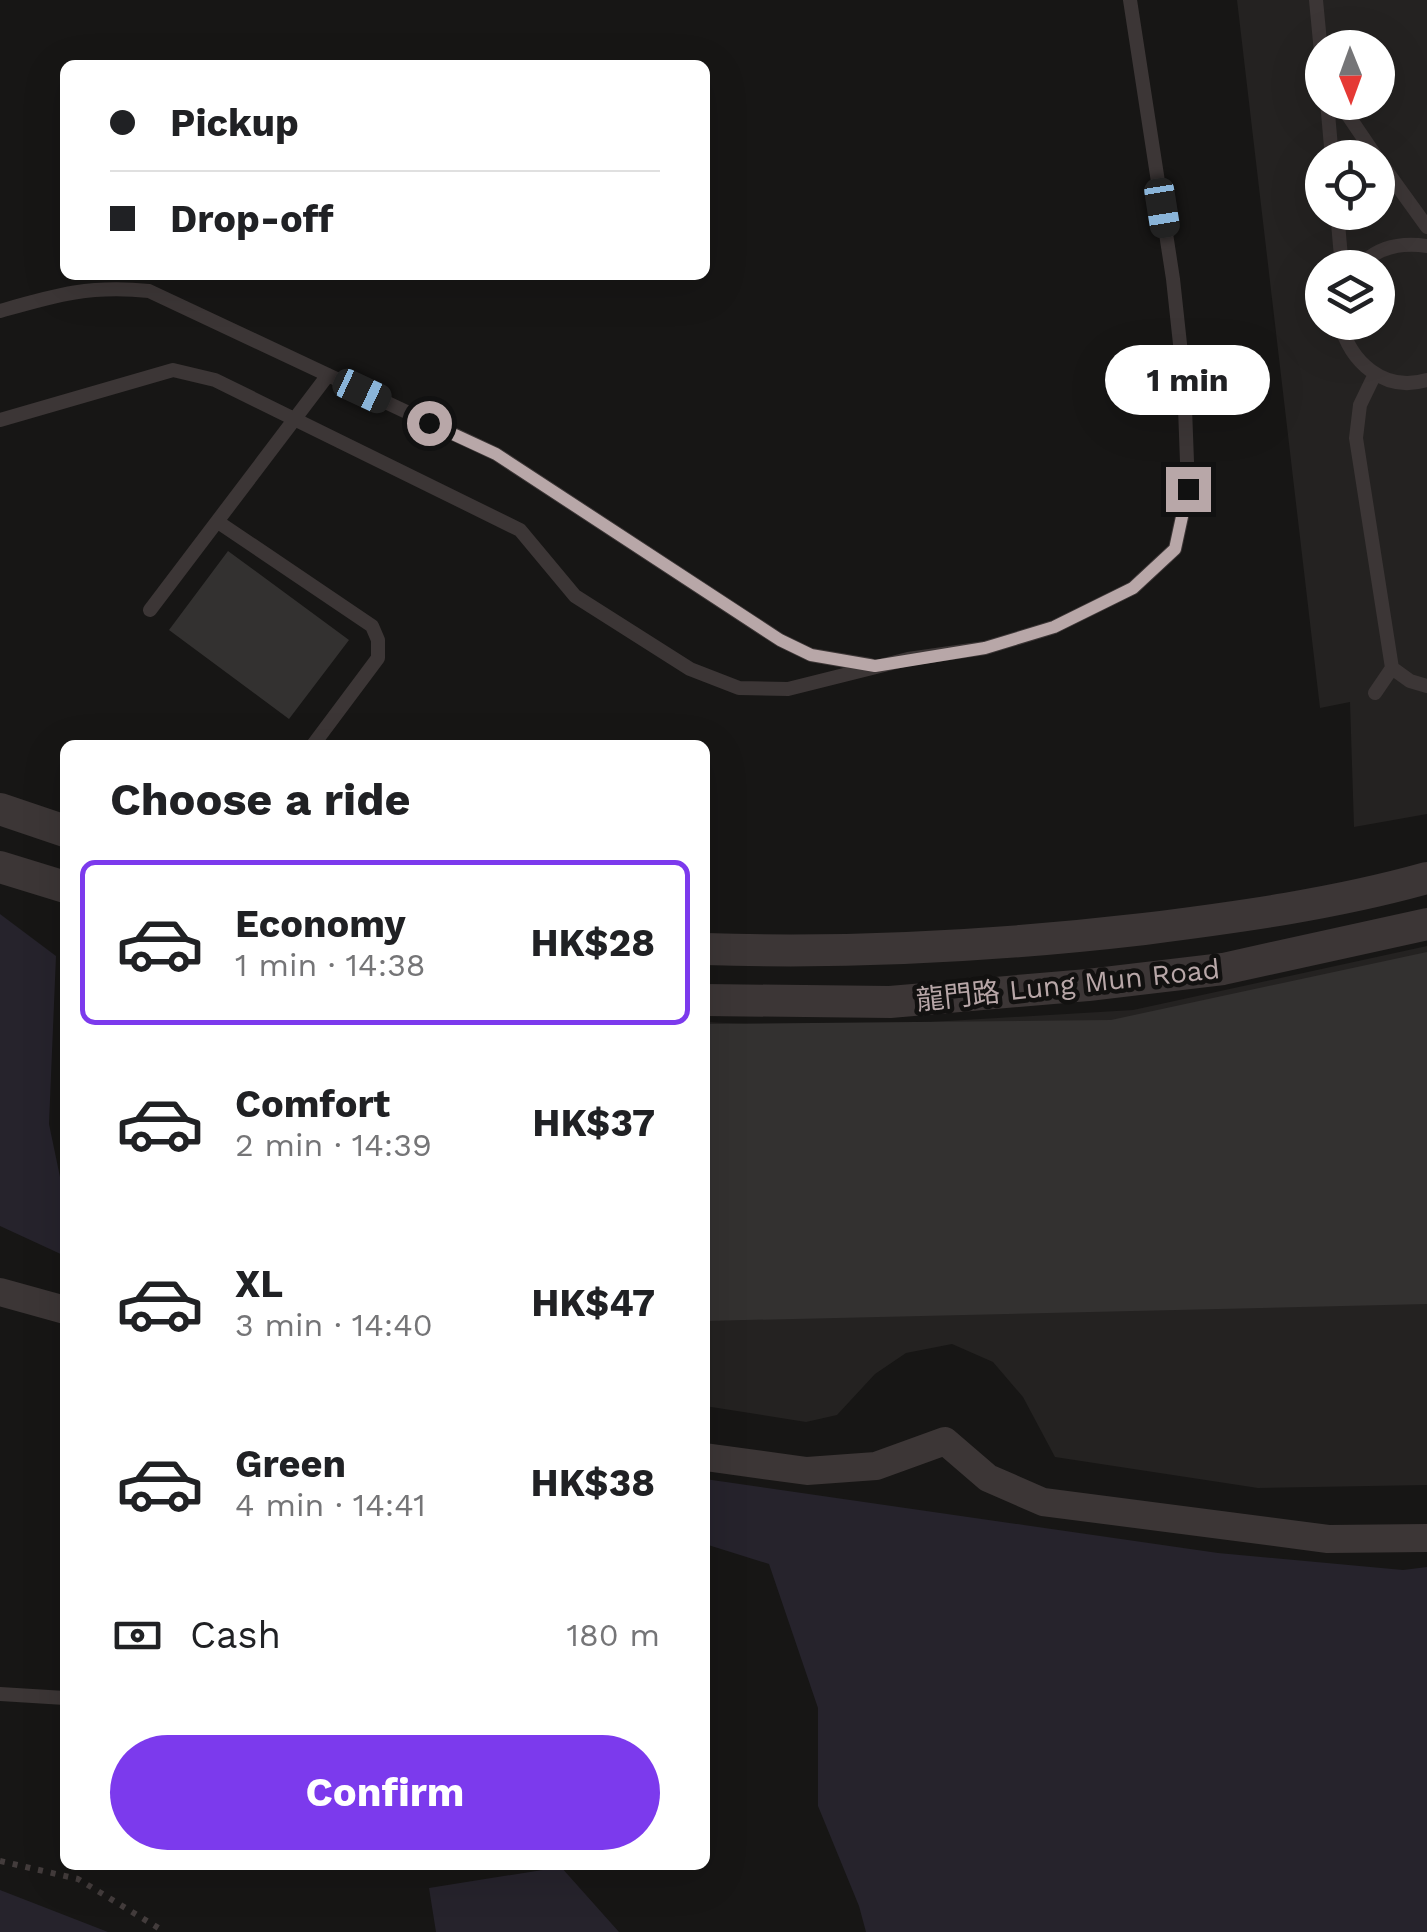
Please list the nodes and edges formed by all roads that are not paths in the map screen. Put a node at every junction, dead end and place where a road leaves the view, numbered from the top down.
1 (1130, 0) edge
2 (1316, 0) edge
3 (1319, 30) edge
4 (1395, 183) edge
5 (1427, 227) edge
6 (1427, 246) edge
7 (1381, 250) edge
8 (0, 311) edge
9 (1345, 340) edge
10 (1375, 374) junction
11 (328, 375) junction
12 (1427, 380) edge
13 (0, 420) edge
14 (296, 420) junction
15 (218, 522) junction
16 (150, 610) dead end
17 (875, 666) junction
18 (1392, 668) junction
19 (1427, 686) edge
20 (1375, 693) dead end
21 (317, 740) edge
22 (0, 809) edge
23 (60, 829) edge
24 (0, 867) edge
25 (1427, 878) edge
26 (60, 885) edge
27 (1427, 924) edge
28 (710, 950) edge
29 (710, 1000) edge
30 (0, 1292) edge
31 (60, 1309) edge
32 (710, 1458) edge
33 (1427, 1538) edge
34 (0, 1694) edge
35 (60, 1698) edge

1 - 17 lane
2 - 3 lane
4 - 5 lane
6 - 7 lane
8 - 11 lane
9 - 10 lane
10 - 12 lane
10 - 18 lane
11 - 14 lane
11 - 17 lane
13 - 14 lane
14 - 15 lane
14 - 17 lane
15 - 16 lane
15 - 21 lane
18 - 19 lane
18 - 20 lane
22 - 23 street
24 - 26 street
25 - 28 street, 龍門路 Lung Mun Road
27 - 29 street, 龍門路 Lung Mun Road
30 - 31 street
32 - 33 street
34 - 35 lane

